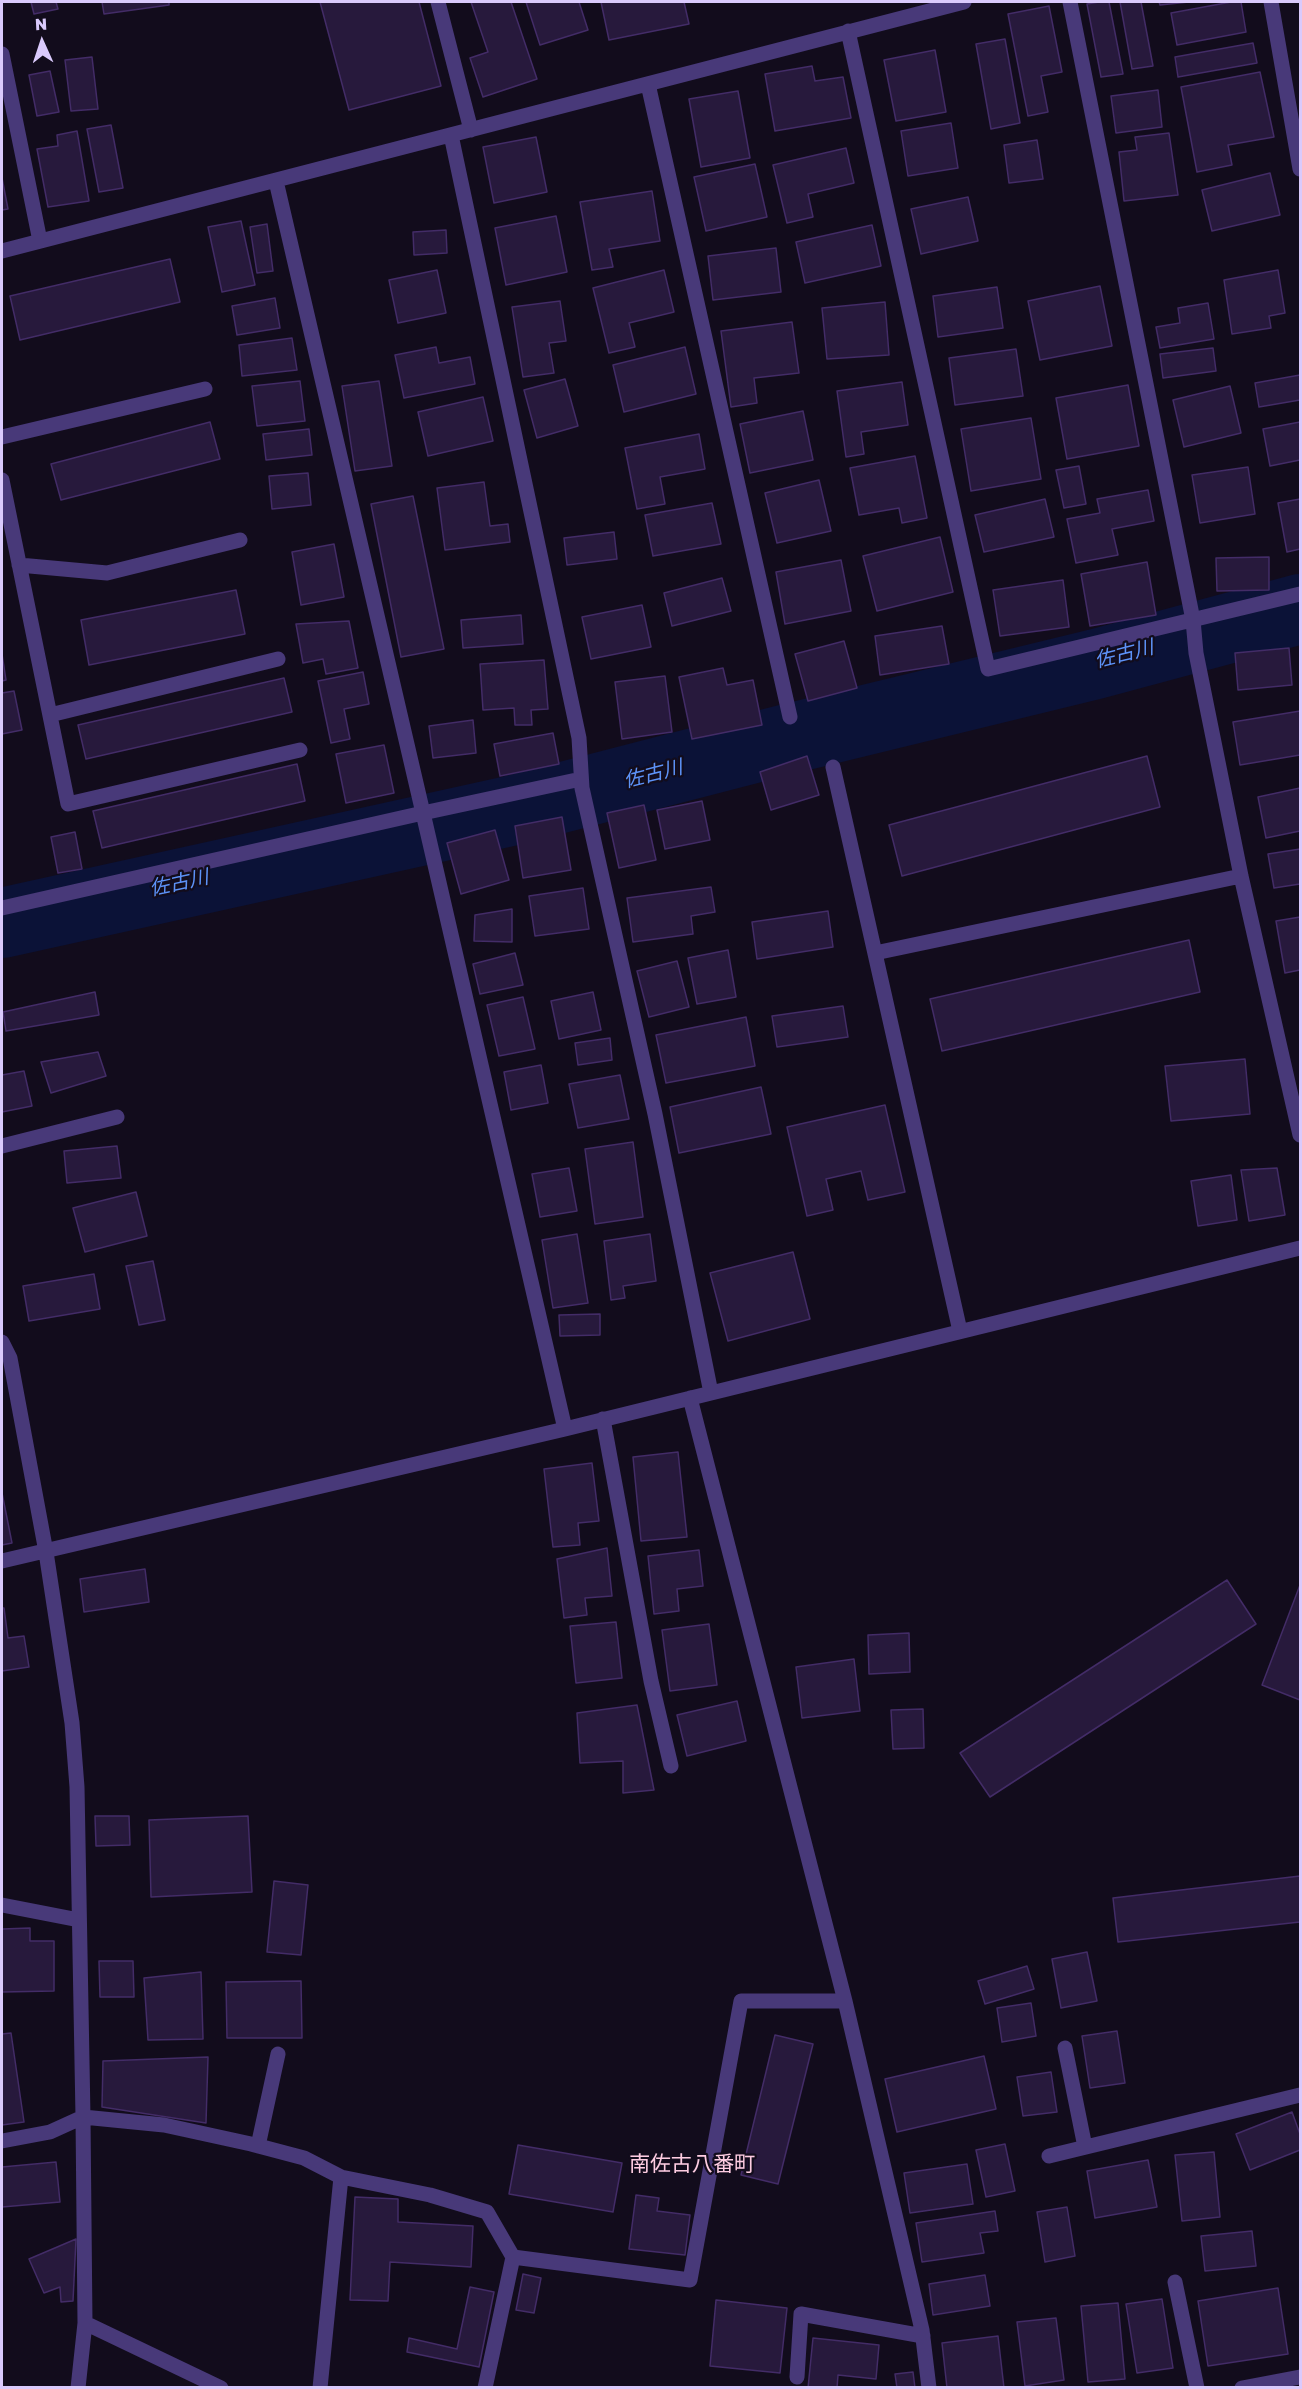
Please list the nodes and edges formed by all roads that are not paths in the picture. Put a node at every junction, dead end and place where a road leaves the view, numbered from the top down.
1 (438, 2) edge
2 (964, 2) edge
3 (1070, 2) edge
4 (1271, 2) edge
5 (911, 8) edge
6 (848, 31) junction
7 (2, 54) edge
8 (648, 84) junction
9 (471, 130) junction
10 (451, 135) junction
11 (1300, 169) edge
12 (276, 181) junction
13 (40, 241) junction
14 (2, 250) edge
15 (205, 389) dead end
16 (2, 437) edge
17 (2, 480) edge
18 (240, 540) dead end
19 (19, 565) junction
20 (1300, 594) edge
21 (1194, 625) junction
22 (278, 658) dead end
23 (50, 715) junction
24 (790, 717) dead end
25 (300, 750) dead end
26 (833, 766) dead end
27 (583, 790) junction
28 (425, 825) junction
29 (1241, 876) junction
30 (2, 908) edge
31 (875, 954) junction
32 (117, 1117) dead end
33 (1300, 1136) edge
34 (2, 1146) edge
35 (1300, 1248) edge
36 (960, 1330) junction
37 (2, 1342) edge
38 (711, 1393) junction
39 (690, 1398) junction
40 (603, 1419) junction
41 (565, 1429) junction
42 (46, 1552) junction
43 (2, 1561) edge
44 (670, 1766) dead end
45 (2, 1905) edge
46 (79, 1920) junction
47 (845, 2001) junction
48 (1065, 2048) dead end
49 (278, 2054) dead end
50 (1300, 2095) edge
51 (83, 2117) junction
52 (2, 2140) edge
53 (258, 2146) junction
54 (1085, 2147) junction
55 (1049, 2156) dead end
56 (340, 2176) junction
57 (513, 2257) junction
58 (1175, 2282) dead end
59 (85, 2323) junction
60 (923, 2336) junction
61 (1300, 2377) edge
62 (797, 2378) dead end
63 (78, 2388) edge
64 (221, 2388) edge
65 (320, 2388) edge
66 (485, 2388) edge
67 (928, 2388) edge
68 (1197, 2388) edge
69 (1242, 2388) edge

1 - 9 street
2 - 5 street
3 - 21 street
4 - 11 street
5 - 6 street
6 - 8 street
6 - 21 street
7 - 13 street
8 - 9 street
8 - 24 street
9 - 10 street
10 - 12 street
10 - 27 street
12 - 13 street
12 - 28 street
13 - 14 street
15 - 16 street
17 - 19 street
18 - 19 street
19 - 23 street
20 - 21 street
21 - 29 street
22 - 23 street
23 - 25 street
26 - 31 street
27 - 28 street
27 - 38 street
28 - 30 street
28 - 41 street
29 - 31 street
29 - 33 street
31 - 36 street
32 - 34 street
35 - 36 street
36 - 38 street
37 - 42 street
38 - 39 street
39 - 40 street
39 - 47 street
40 - 41 street
40 - 44 street
41 - 42 street
42 - 43 street
42 - 46 street
45 - 46 street
46 - 51 street
47 - 57 street
47 - 60 street
48 - 54 street
49 - 53 street
50 - 54 street
51 - 52 street
51 - 53 street
51 - 59 street
53 - 56 street
54 - 55 street
56 - 57 street
56 - 65 street
57 - 66 street
58 - 68 street
59 - 63 street
59 - 64 street
60 - 62 street
60 - 67 street
61 - 69 street

